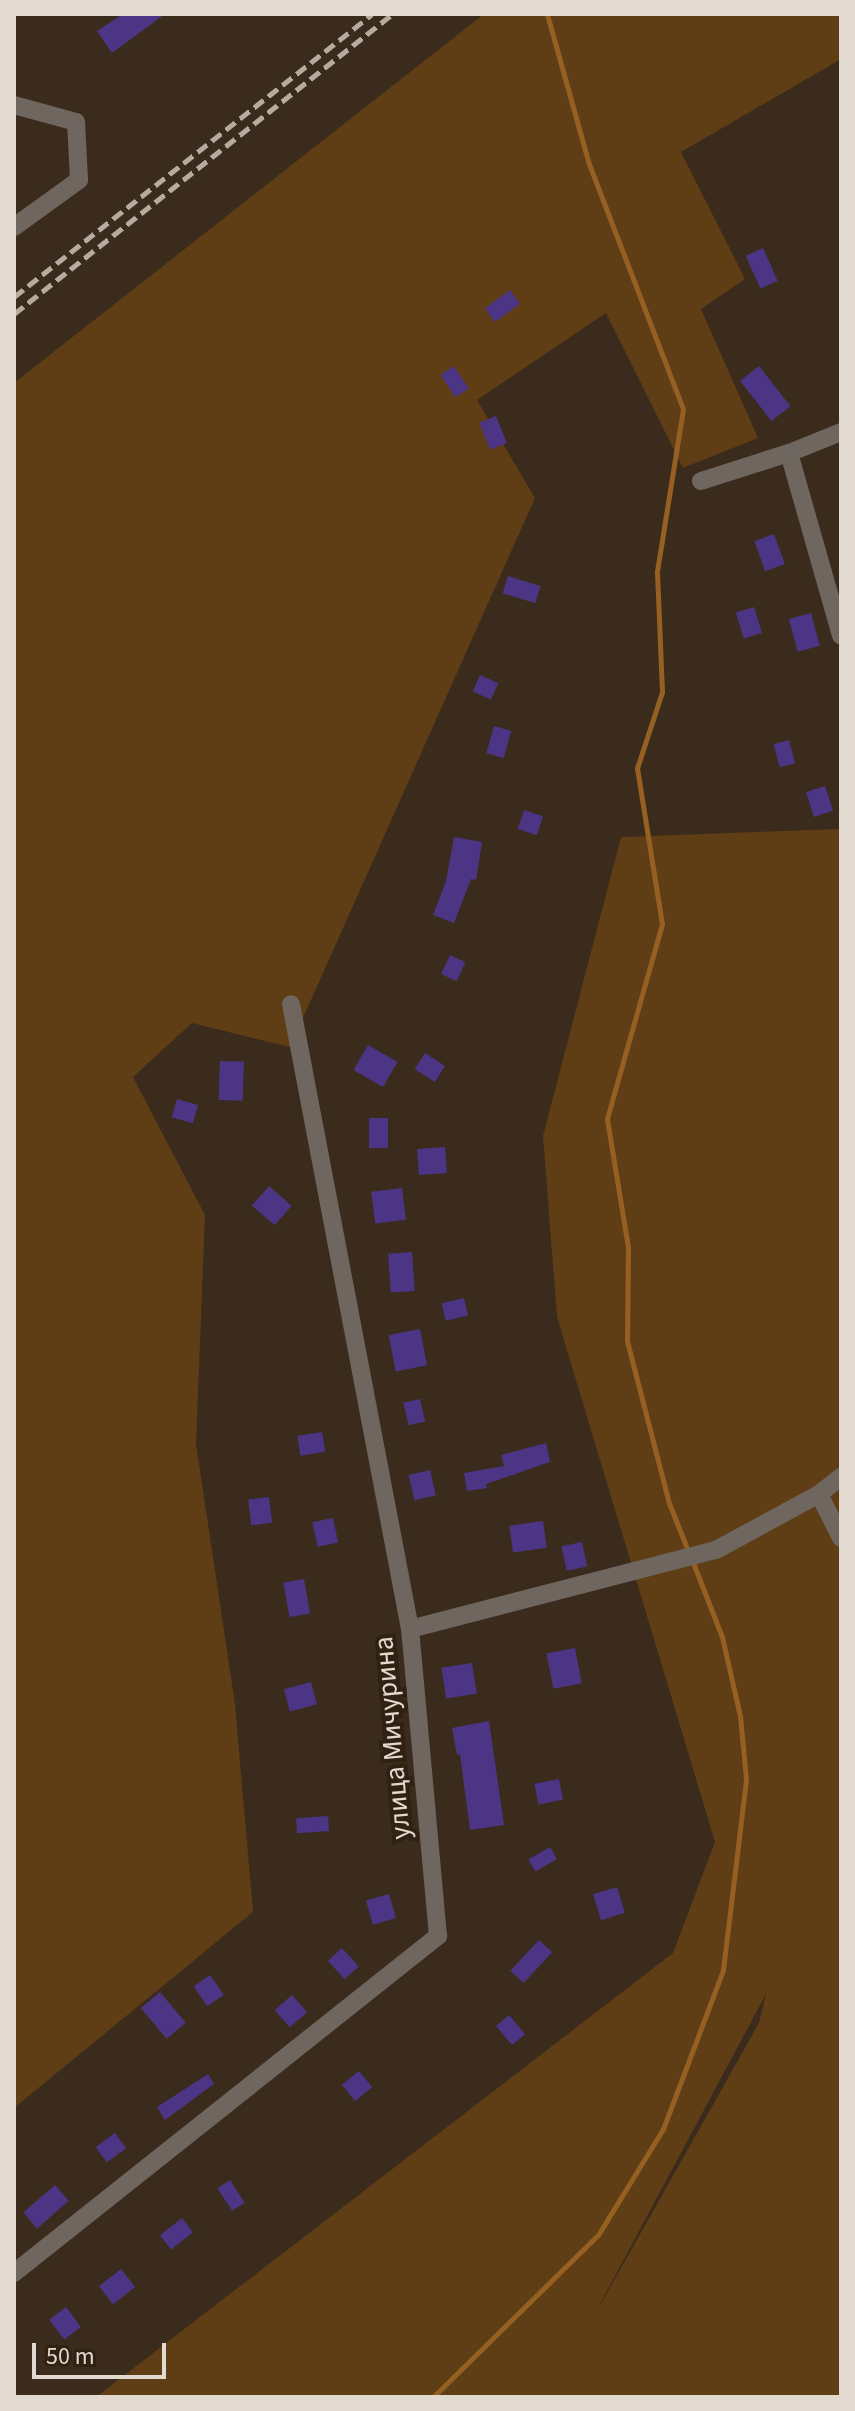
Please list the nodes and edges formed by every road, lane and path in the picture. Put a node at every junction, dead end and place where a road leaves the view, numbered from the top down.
1 (14, 105) edge
2 (14, 227) edge
3 (841, 432) edge
4 (789, 453) junction
5 (701, 481) dead end
6 (841, 636) edge
7 (291, 1004) dead end
8 (841, 1477) edge
9 (819, 1494) junction
10 (841, 1538) edge
11 (410, 1629) junction
12 (14, 2273) edge

1 - 2 street
3 - 4 street
4 - 5 street
4 - 6 street
7 - 11 street, улица Мичурина
8 - 9 street
9 - 10 street
9 - 11 street
11 - 12 street, улица Мичурина

